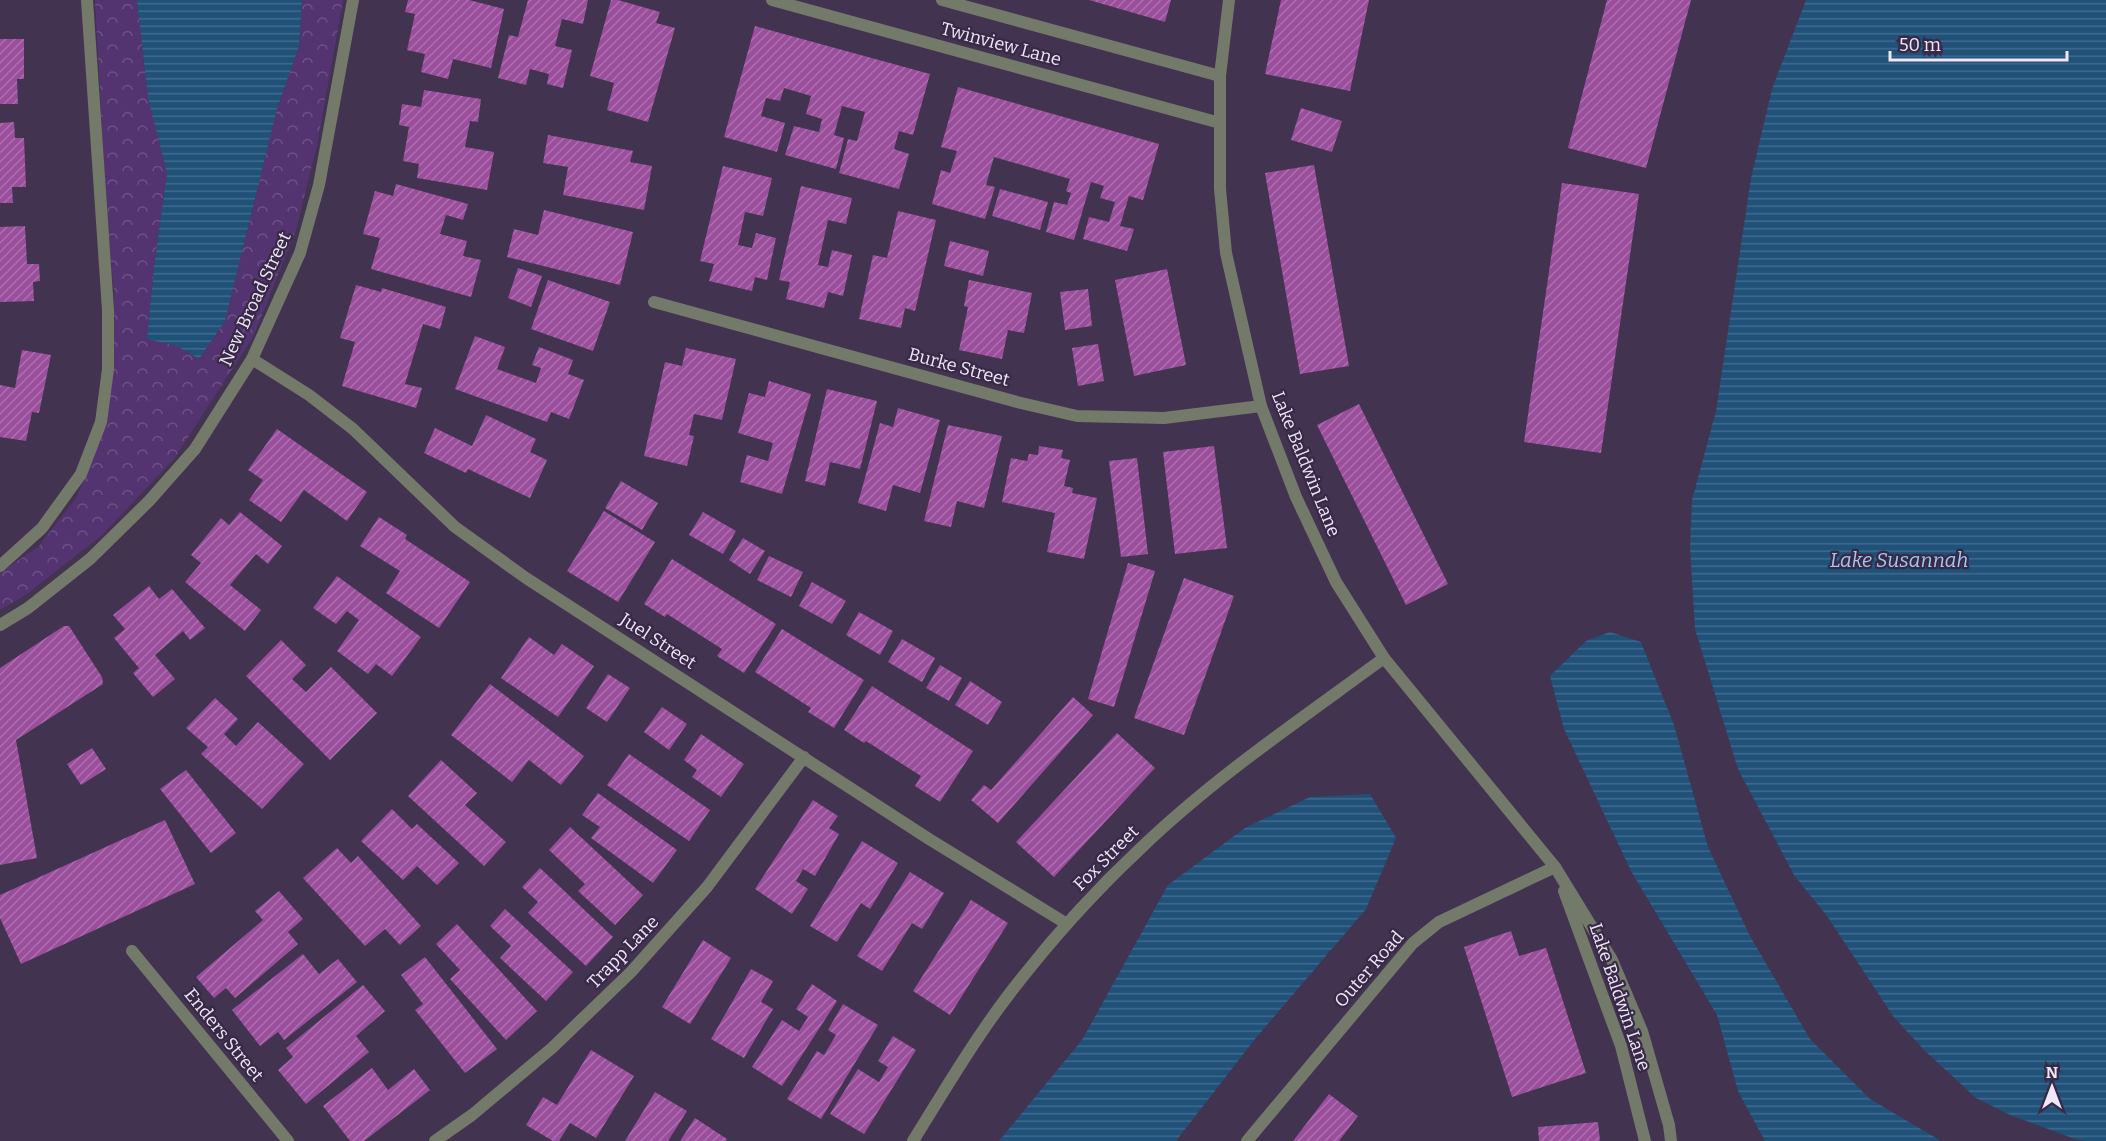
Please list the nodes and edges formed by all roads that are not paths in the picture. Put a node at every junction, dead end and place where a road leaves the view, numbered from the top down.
1 (87, 0) edge
2 (353, 0) edge
3 (772, 0) edge
4 (942, 0) edge
5 (1229, 0) edge
6 (1220, 76) junction
7 (1220, 123) junction
8 (654, 302) dead end
9 (252, 359) junction
10 (1261, 406) junction
11 (0, 566) edge
12 (0, 625) edge
13 (1384, 658) junction
14 (804, 757) junction
15 (1555, 867) junction
16 (1067, 924) junction
17 (132, 951) dead end
18 (288, 1141) edge
19 (435, 1141) edge
20 (913, 1141) edge
21 (1247, 1141) edge
22 (1645, 1141) edge
23 (1671, 1141) edge

1 - 11 street
2 - 9 street, New Broad Street
3 - 7 street, Twinview Lane
4 - 6 street, Twinview Lane
5 - 6 street, Lake Baldwin Lane
6 - 7 street, Lake Baldwin Lane
7 - 10 street, Lake Baldwin Lane
8 - 10 street, Burke Street
9 - 12 street, New Broad Street
9 - 14 street, Juel Street
10 - 13 street, Lake Baldwin Lane
13 - 15 street, Lake Baldwin Lane
13 - 16 street, Fox Street
14 - 16 street, Juel Street
14 - 19 street, Trapp Lane
15 - 21 street, Outer Road
15 - 22 street, Lake Baldwin Lane
15 - 23 street, Lake Baldwin Lane
16 - 20 street, Fox Street
17 - 18 street, Enders Street

